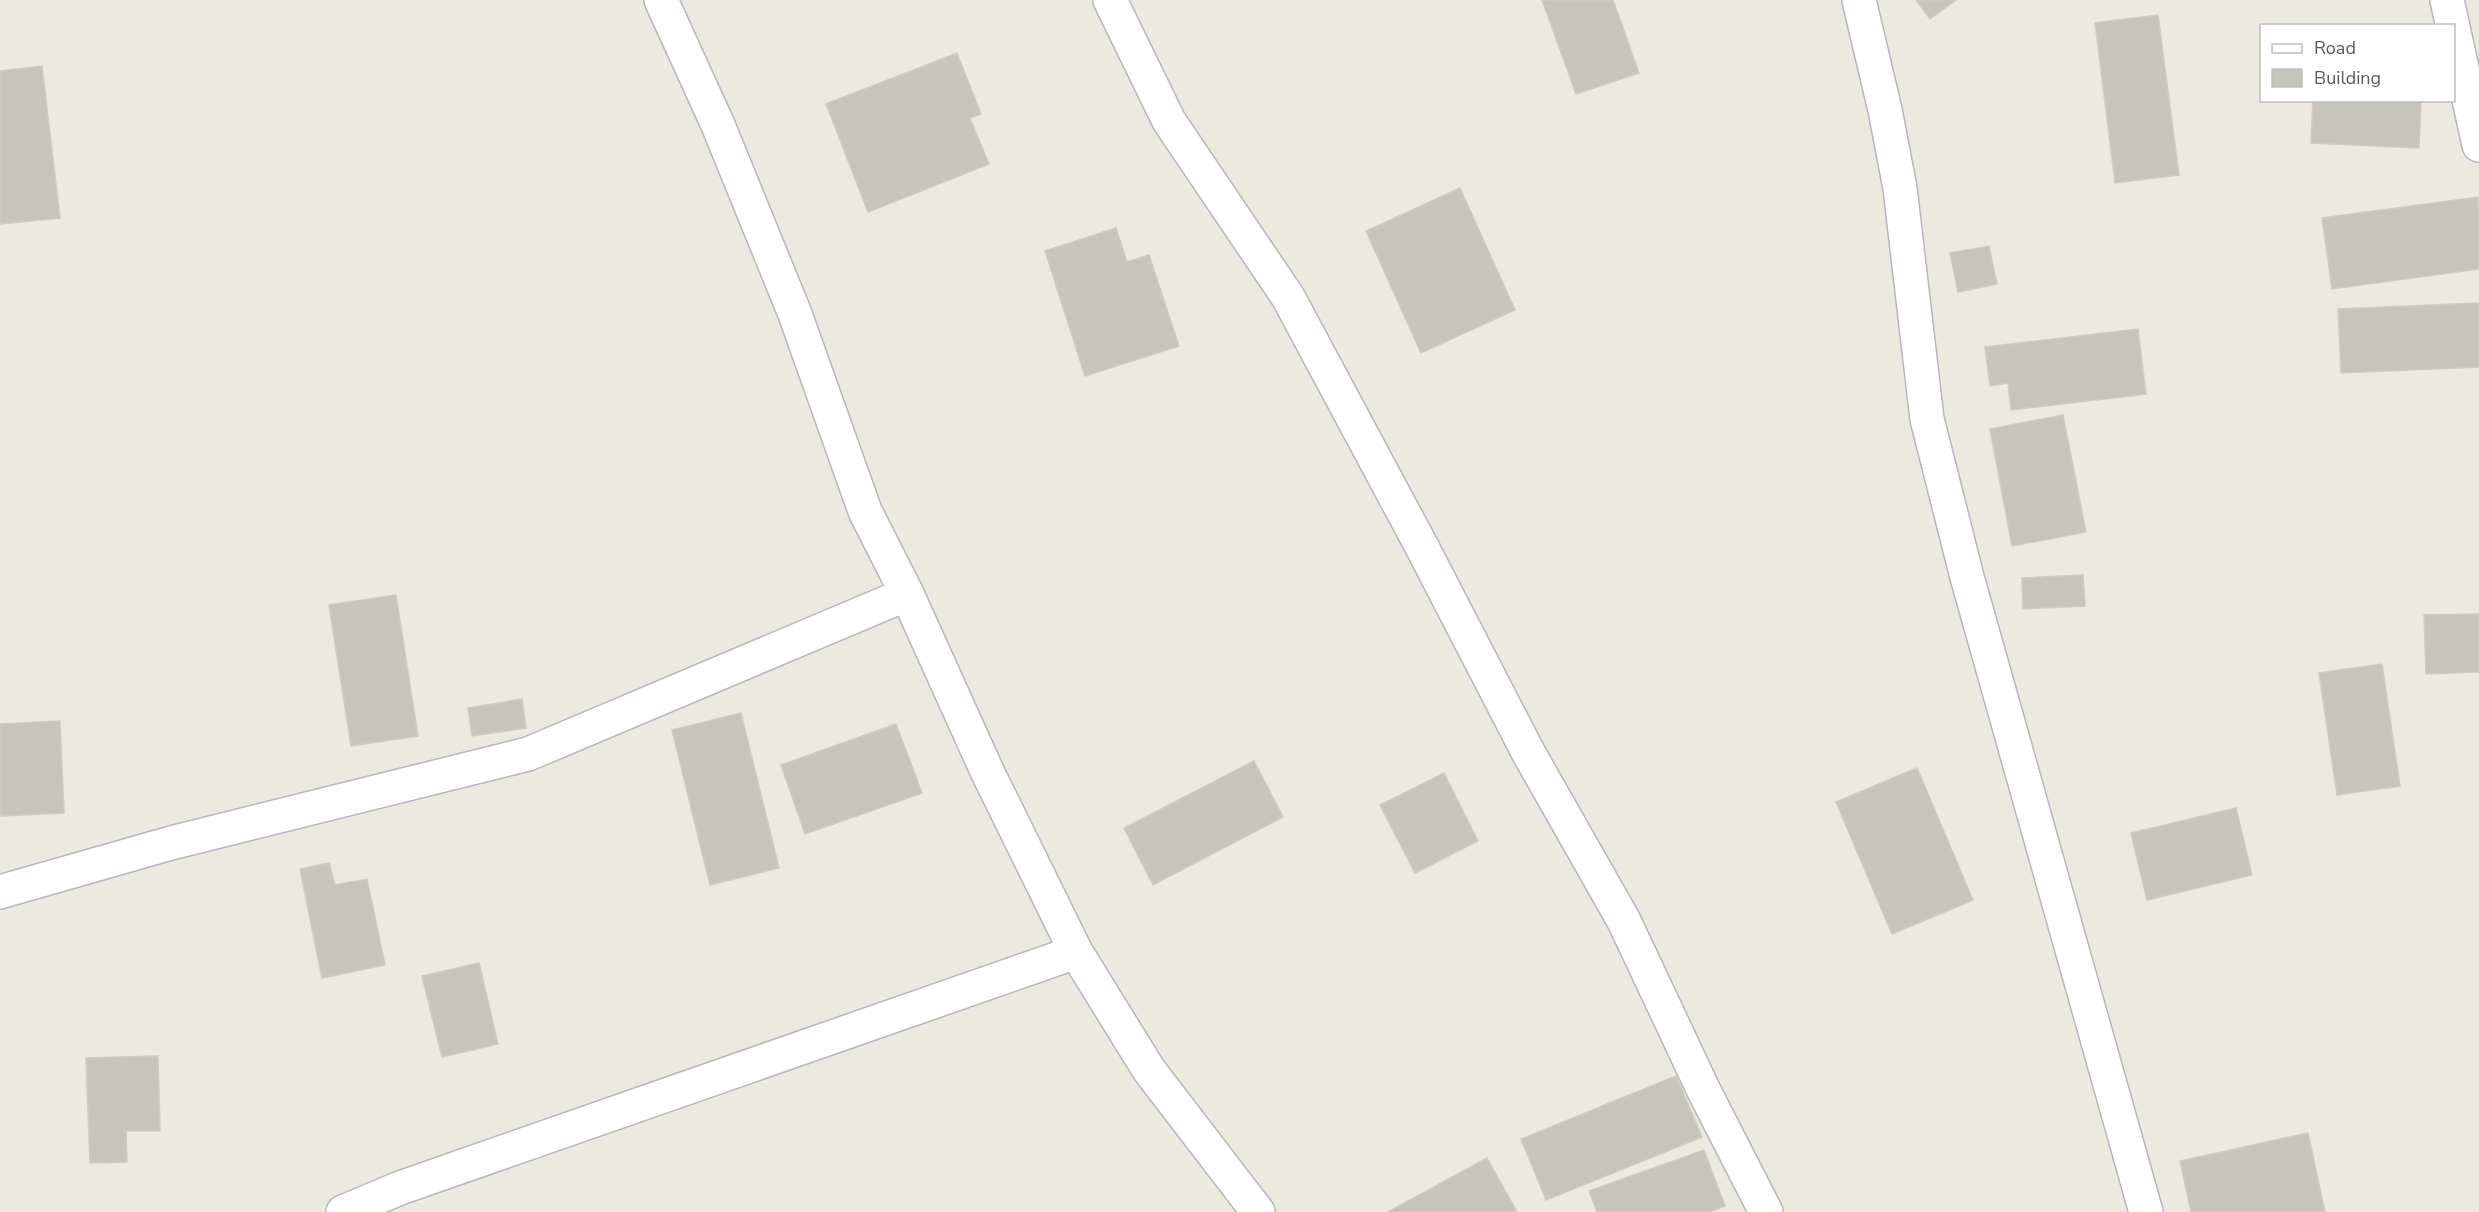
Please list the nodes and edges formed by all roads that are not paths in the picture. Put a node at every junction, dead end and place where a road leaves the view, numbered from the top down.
1 (661, 0) edge
2 (1110, 0) edge
3 (1859, 0) edge
4 (2447, 0) edge
5 (2452, 24) edge
6 (2455, 36) edge
7 (2479, 145) edge
8 (907, 594) junction
9 (0, 892) edge
10 (1076, 952) junction
11 (343, 1212) edge
12 (1258, 1212) edge
13 (1766, 1212) edge
14 (2146, 1212) edge

1 - 8 street
2 - 13 street
3 - 14 street
4 - 5 street
6 - 7 street
8 - 9 street
8 - 10 street
10 - 11 street
10 - 12 street

